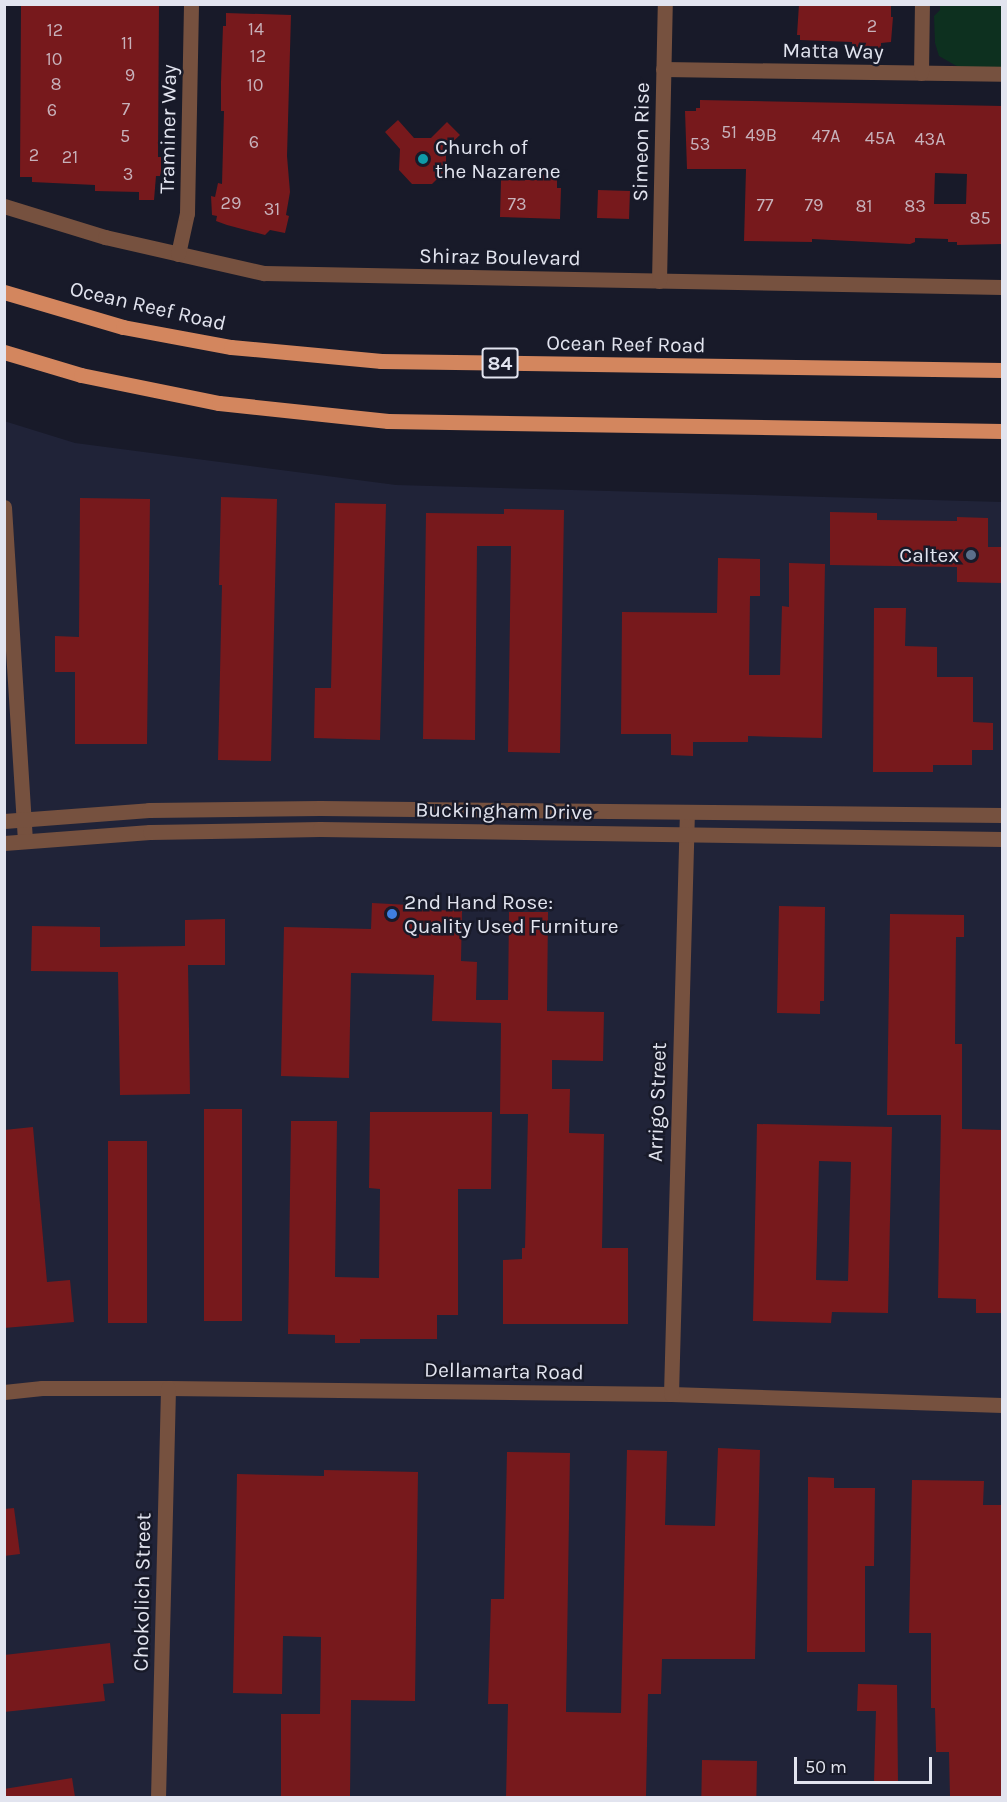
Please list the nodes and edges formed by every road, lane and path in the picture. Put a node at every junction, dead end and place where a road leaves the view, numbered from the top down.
1 (191, 4) edge
2 (665, 4) edge
3 (922, 4) edge
4 (663, 69) junction
5 (921, 73) junction
6 (1002, 74) edge
7 (4, 206) edge
8 (178, 254) junction
9 (659, 281) junction
10 (1002, 287) edge
11 (4, 291) edge
12 (4, 352) edge
13 (1000, 371) edge
14 (1002, 431) edge
15 (4, 507) edge
16 (687, 813) junction
17 (1002, 815) edge
18 (23, 818) junction
19 (4, 821) edge
20 (688, 835) junction
21 (1002, 839) edge
22 (25, 840) junction
23 (4, 843) edge
24 (168, 1388) junction
25 (4, 1392) edge
26 (671, 1394) junction
27 (1002, 1405) edge
28 (158, 1797) edge

1 - 8 street, Traminer Way
2 - 4 street, Simeon Rise
3 - 5 street
4 - 5 street, Matta Way
4 - 9 street, Simeon Rise
5 - 6 street, Matta Way
7 - 8 street, Shiraz Boulevard
8 - 9 street, Shiraz Boulevard
9 - 10 street, Shiraz Boulevard
11 - 13 main road, Ocean Reef Road / 84
12 - 14 main road
15 - 18 street
16 - 17 street, Buckingham Drive
16 - 18 street, Buckingham Drive
16 - 20 street, Arrigo Street
18 - 19 street, Buckingham Drive
18 - 22 street
20 - 21 street, Buckingham Drive
20 - 22 street, Buckingham Drive
20 - 26 street, Arrigo Street
22 - 23 street, Buckingham Drive
24 - 25 street, Dellamarta Road
24 - 26 street, Dellamarta Road
24 - 28 street, Chokolich Street
26 - 27 street, Dellamarta Road

